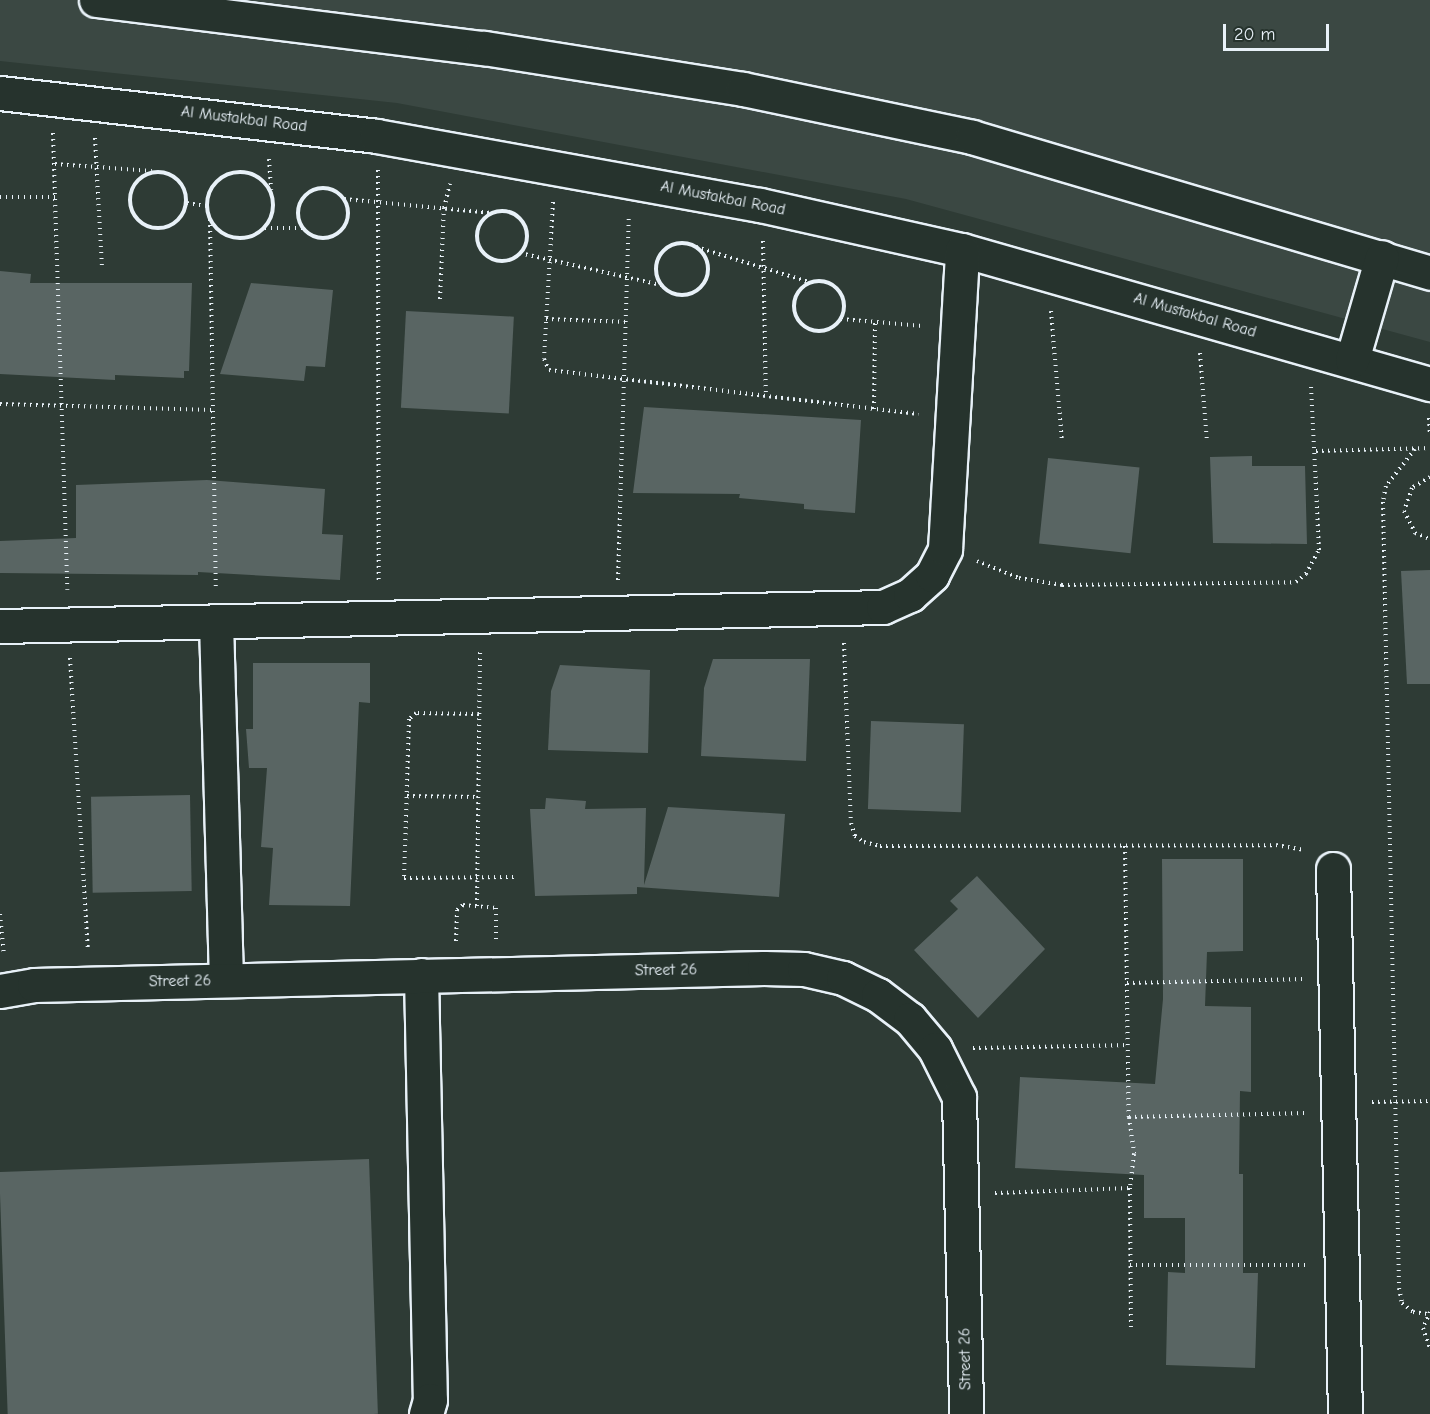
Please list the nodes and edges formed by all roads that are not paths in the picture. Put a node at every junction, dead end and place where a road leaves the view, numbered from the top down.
1 (96, 0) edge
2 (0, 93) edge
3 (962, 250) junction
4 (1382, 257) junction
5 (1430, 273) edge
6 (1352, 360) junction
7 (1430, 384) edge
8 (216, 622) junction
9 (0, 626) edge
10 (1333, 869) road end
11 (421, 975) junction
12 (226, 980) junction
13 (0, 991) edge
14 (426, 1414) edge
15 (966, 1414) edge
16 (1345, 1414) edge

1 - 4 street
2 - 3 street, Al Mustakbal Road
3 - 6 street, Al Mustakbal Road
3 - 8 street
4 - 5 street
4 - 6 street
6 - 7 street, Al Mustakbal Road
8 - 9 street
8 - 12 street
10 - 16 street
11 - 12 street, Street 26
11 - 14 street
11 - 15 street, Street 26
12 - 13 street, Street 26

